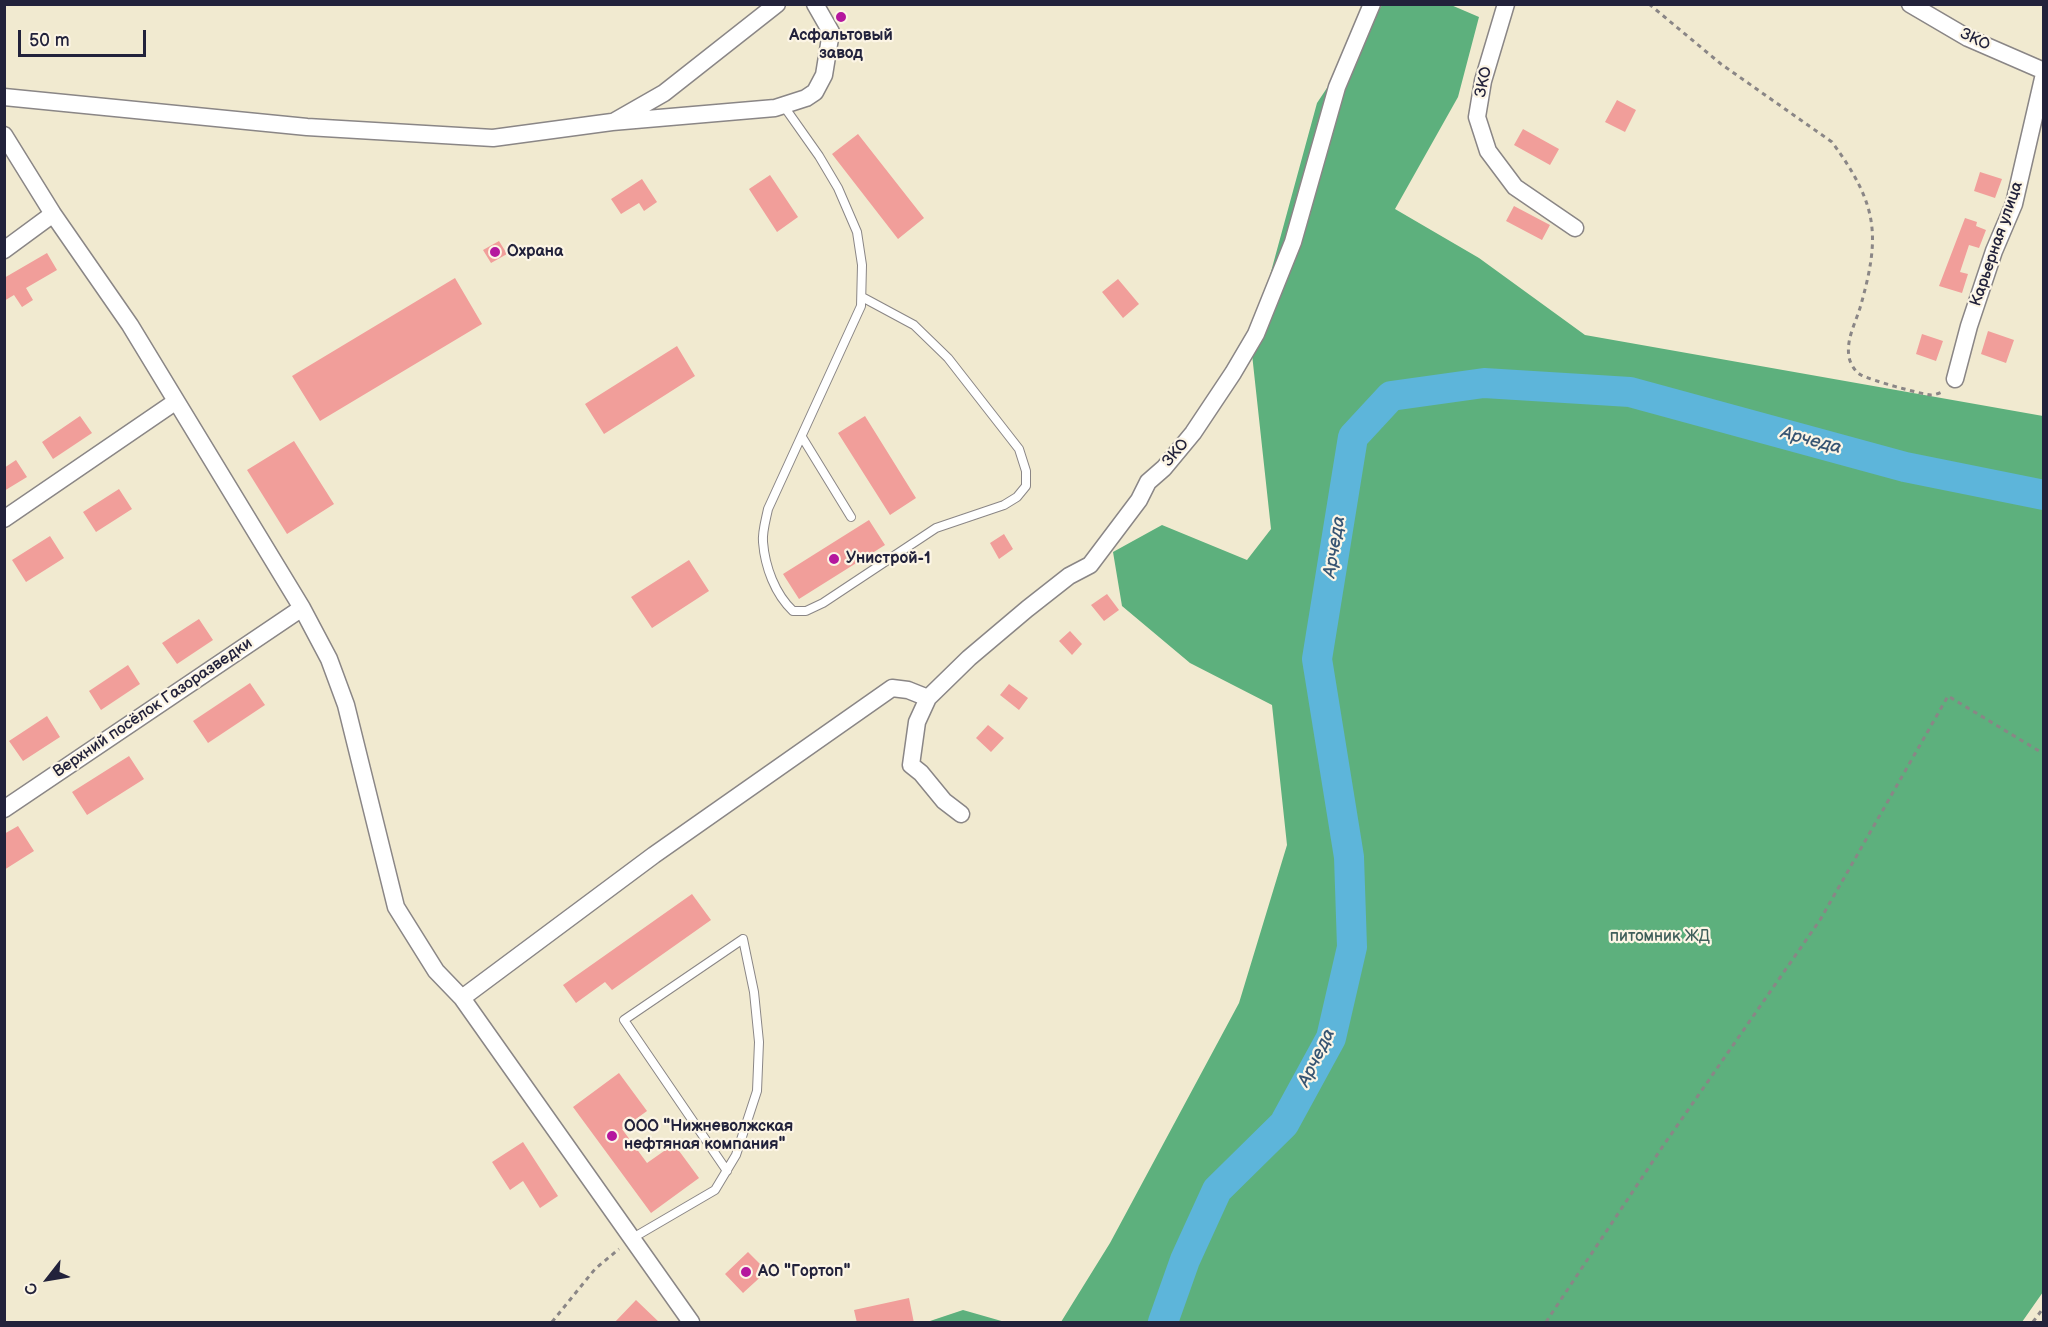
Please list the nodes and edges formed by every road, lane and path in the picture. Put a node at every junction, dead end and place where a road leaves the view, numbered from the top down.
1 (777, 4) edge
2 (815, 4) edge
3 (1372, 4) edge
4 (1506, 4) edge
5 (1649, 4) edge
6 (1910, 4) edge
7 (2043, 73) edge
8 (4, 97) edge
9 (783, 105) junction
10 (612, 123) junction
11 (4, 135) edge
12 (53, 214) junction
13 (1575, 228) dead end
14 (4, 250) edge
15 (862, 297) junction
16 (1955, 379) joint
17 (175, 402) junction
18 (802, 437) junction
19 (851, 517) dead end
20 (4, 519) edge
21 (302, 608) junction
22 (928, 698) junction
23 (2043, 754) edge
24 (4, 809) edge
25 (961, 814) dead end
26 (462, 998) junction
27 (727, 1171) junction
28 (631, 1239) junction
29 (2043, 1307) edge
30 (552, 1323) edge
31 (691, 1323) edge
32 (1546, 1323) edge
33 (2033, 1323) edge

1 - 10 street
2 - 9 street
3 - 22 street, ЗКО
4 - 13 street, ЗКО
5 - 16 path
6 - 7 street, ЗКО
7 - 16 street, Карьерная улица
8 - 10 street
9 - 10 street
9 - 15 lane
11 - 12 street
12 - 14 street
12 - 17 street
15 - 18 lane
15 - 18 lane
17 - 20 street
17 - 21 street
18 - 19 lane
21 - 24 street, Верхний посёлок Газоразведки
21 - 26 street
22 - 25 street, ЗКО
22 - 26 street
23 - 32 path
26 - 28 street
27 - 27 lane
27 - 28 lane
28 - 30 path
28 - 31 street
29 - 33 path

